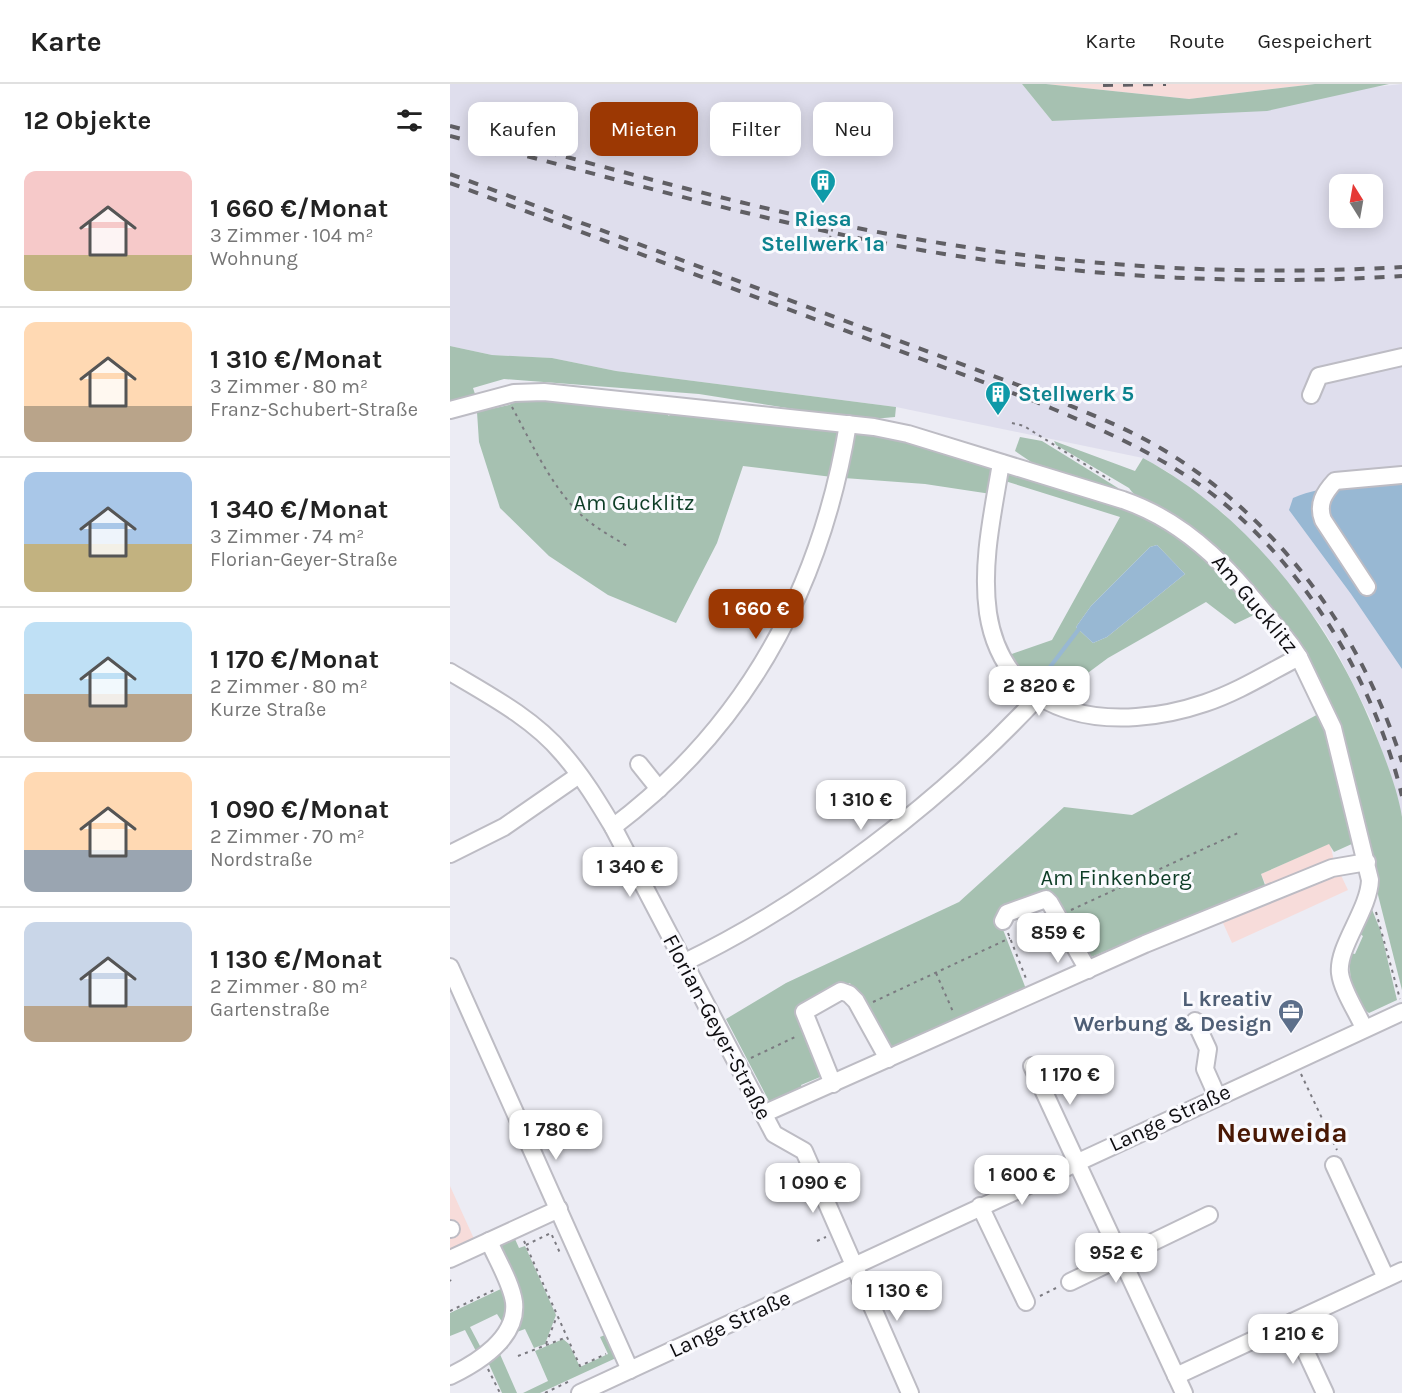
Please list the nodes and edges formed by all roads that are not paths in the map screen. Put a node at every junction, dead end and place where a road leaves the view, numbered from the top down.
1 (1402, 357) edge
2 (1311, 395) dead end
3 (450, 410) edge
4 (848, 424) junction
5 (1000, 463) junction
6 (1402, 475) edge
7 (1367, 587) dead end
8 (1299, 657) junction
9 (450, 672) edge
10 (1038, 697) junction
11 (639, 764) dead end
12 (579, 775) junction
13 (659, 789) junction
14 (613, 827) junction
15 (450, 854) edge
16 (1367, 862) junction
17 (1003, 921) road end
18 (683, 963) junction
19 (450, 967) edge
20 (1088, 970) junction
21 (1402, 1012) edge
22 (1196, 1021) dead end
23 (1364, 1028) junction
24 (888, 1059) junction
25 (1032, 1066) dead end
26 (833, 1083) junction
27 (1218, 1096) junction
28 (763, 1114) junction
29 (1077, 1161) junction
30 (1334, 1165) road end
31 (980, 1206) junction
32 (559, 1209) junction
33 (1209, 1215) dead end
34 (489, 1241) junction
35 (1122, 1257) junction
36 (450, 1259) edge
37 (853, 1265) junction
38 (1402, 1270) edge
39 (1386, 1278) junction
40 (1070, 1282) road end
41 (1026, 1302) road end
42 (1293, 1322) junction
43 (630, 1370) junction
44 (450, 1376) edge
45 (1176, 1376) junction
46 (580, 1393) edge
47 (910, 1393) edge
48 (1184, 1393) edge
49 (1325, 1393) edge

1 - 2 street
3 - 4 street, Am Gucklitz
4 - 5 street, Am Gucklitz
4 - 13 street
5 - 8 street, Am Gucklitz
5 - 10 street
6 - 7 street
8 - 10 street
8 - 16 street, Am Gucklitz
9 - 12 street, Florian-Geyer-Straße
10 - 18 street
11 - 13 street
12 - 14 street, Florian-Geyer-Straße
12 - 15 street
13 - 14 street
14 - 18 street, Florian-Geyer-Straße
16 - 20 street
16 - 23 street, Am Gucklitz
17 - 20 street
18 - 28 street, Florian-Geyer-Straße
19 - 32 street
20 - 24 street
21 - 23 street, Lange Straße
22 - 27 street
23 - 27 street, Lange Straße
24 - 26 street
24 - 26 street
25 - 29 street
26 - 28 street
27 - 29 street, Lange Straße
28 - 37 street, Florian-Geyer-Straße
29 - 31 street, Lange Straße
29 - 35 street
30 - 39 street
31 - 37 street, Lange Straße
31 - 41 street
32 - 34 street
32 - 43 street
33 - 35 street
34 - 36 street
34 - 44 street
35 - 40 street
35 - 45 street
37 - 43 street, Lange Straße
37 - 47 street
38 - 39 street
39 - 42 street
42 - 45 street
42 - 49 street
43 - 46 street, Lange Straße
45 - 48 street

